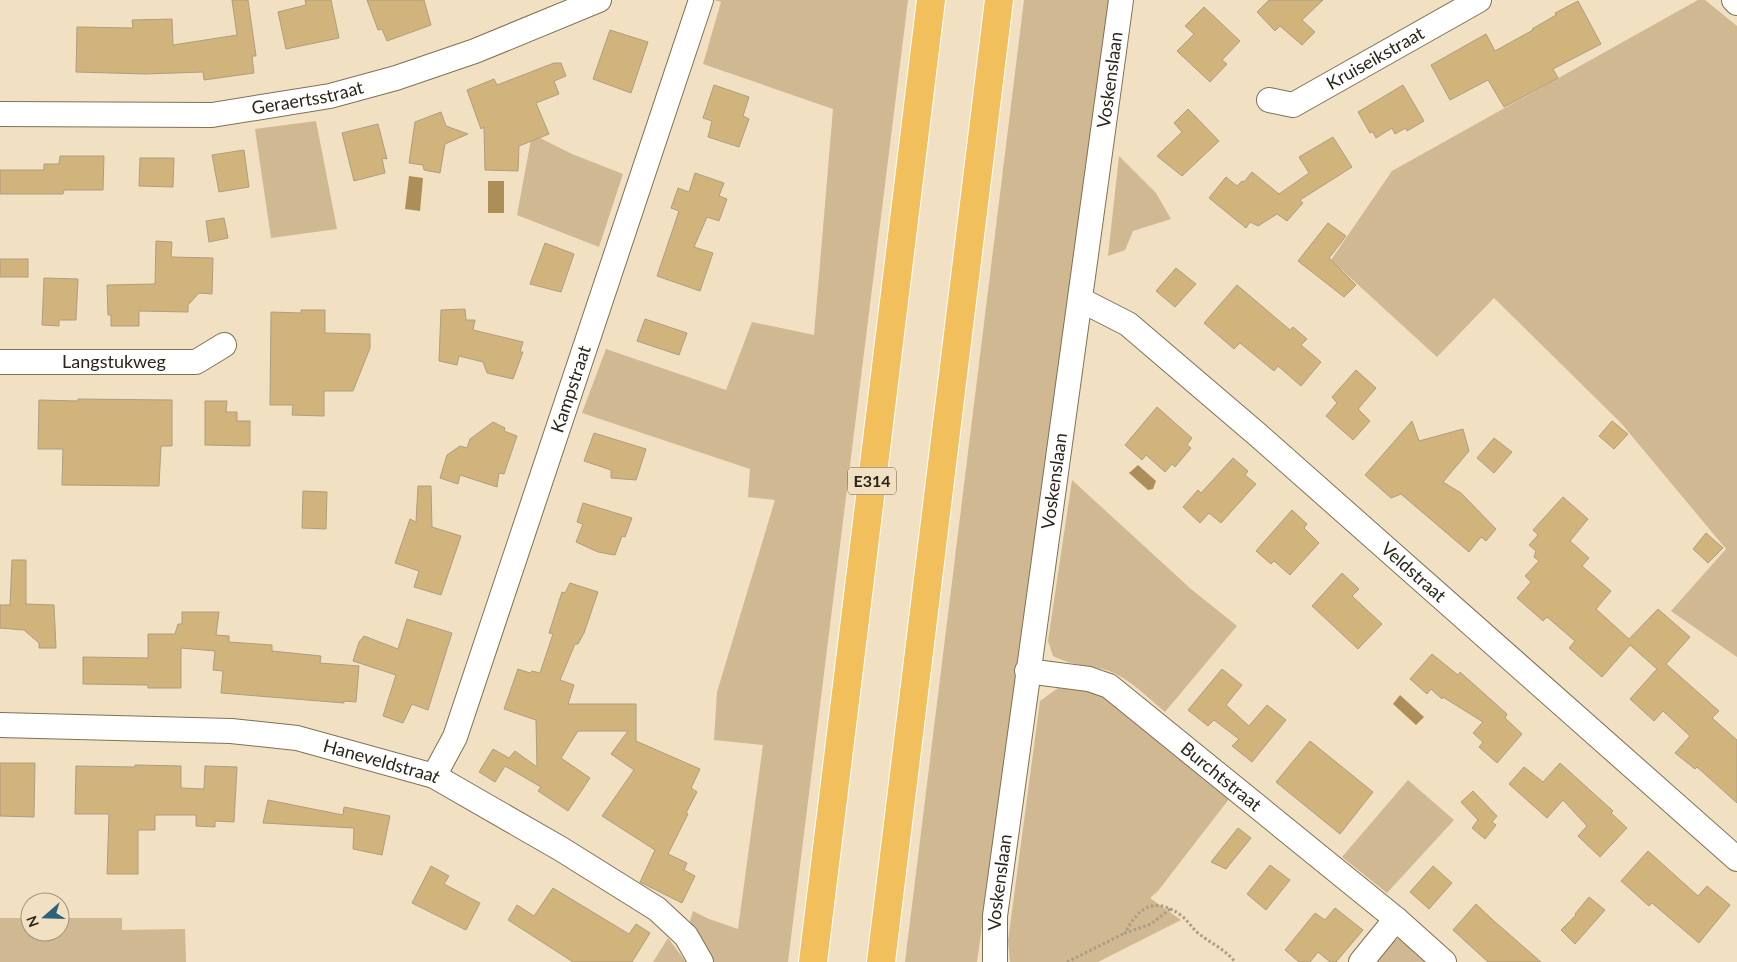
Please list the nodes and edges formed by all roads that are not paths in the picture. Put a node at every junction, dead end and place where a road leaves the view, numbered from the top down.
1 (599, 0) edge
2 (701, 0) edge
3 (931, 0) edge
4 (999, 0) edge
5 (1121, 0) edge
6 (1479, 0) edge
7 (1734, 0) edge
8 (1737, 3) edge
9 (1269, 100) dead end
10 (0, 114) edge
11 (1081, 300) junction
12 (224, 346) dead end
13 (0, 362) edge
14 (1027, 671) junction
15 (0, 725) edge
16 (434, 776) junction
17 (1737, 859) edge
18 (1396, 919) junction
19 (701, 962) edge
20 (813, 962) edge
21 (881, 962) edge
22 (995, 962) edge
23 (1361, 962) edge
24 (1444, 962) edge

1 - 10 street, Geraertsstraat
2 - 16 street, Kampstraat
3 - 20 highway, E314
4 - 21 highway
5 - 11 street, Voskenslaan
6 - 9 street, Kruiseikstraat
7 - 8 street
11 - 14 street, Voskenslaan
11 - 17 street, Veldstraat
12 - 13 street, Langstukweg
14 - 18 street, Burchtstraat
14 - 22 street, Voskenslaan
15 - 16 street, Haneveldstraat
16 - 19 street, Haneveldstraat
18 - 23 street
18 - 24 street, Burchtstraat

